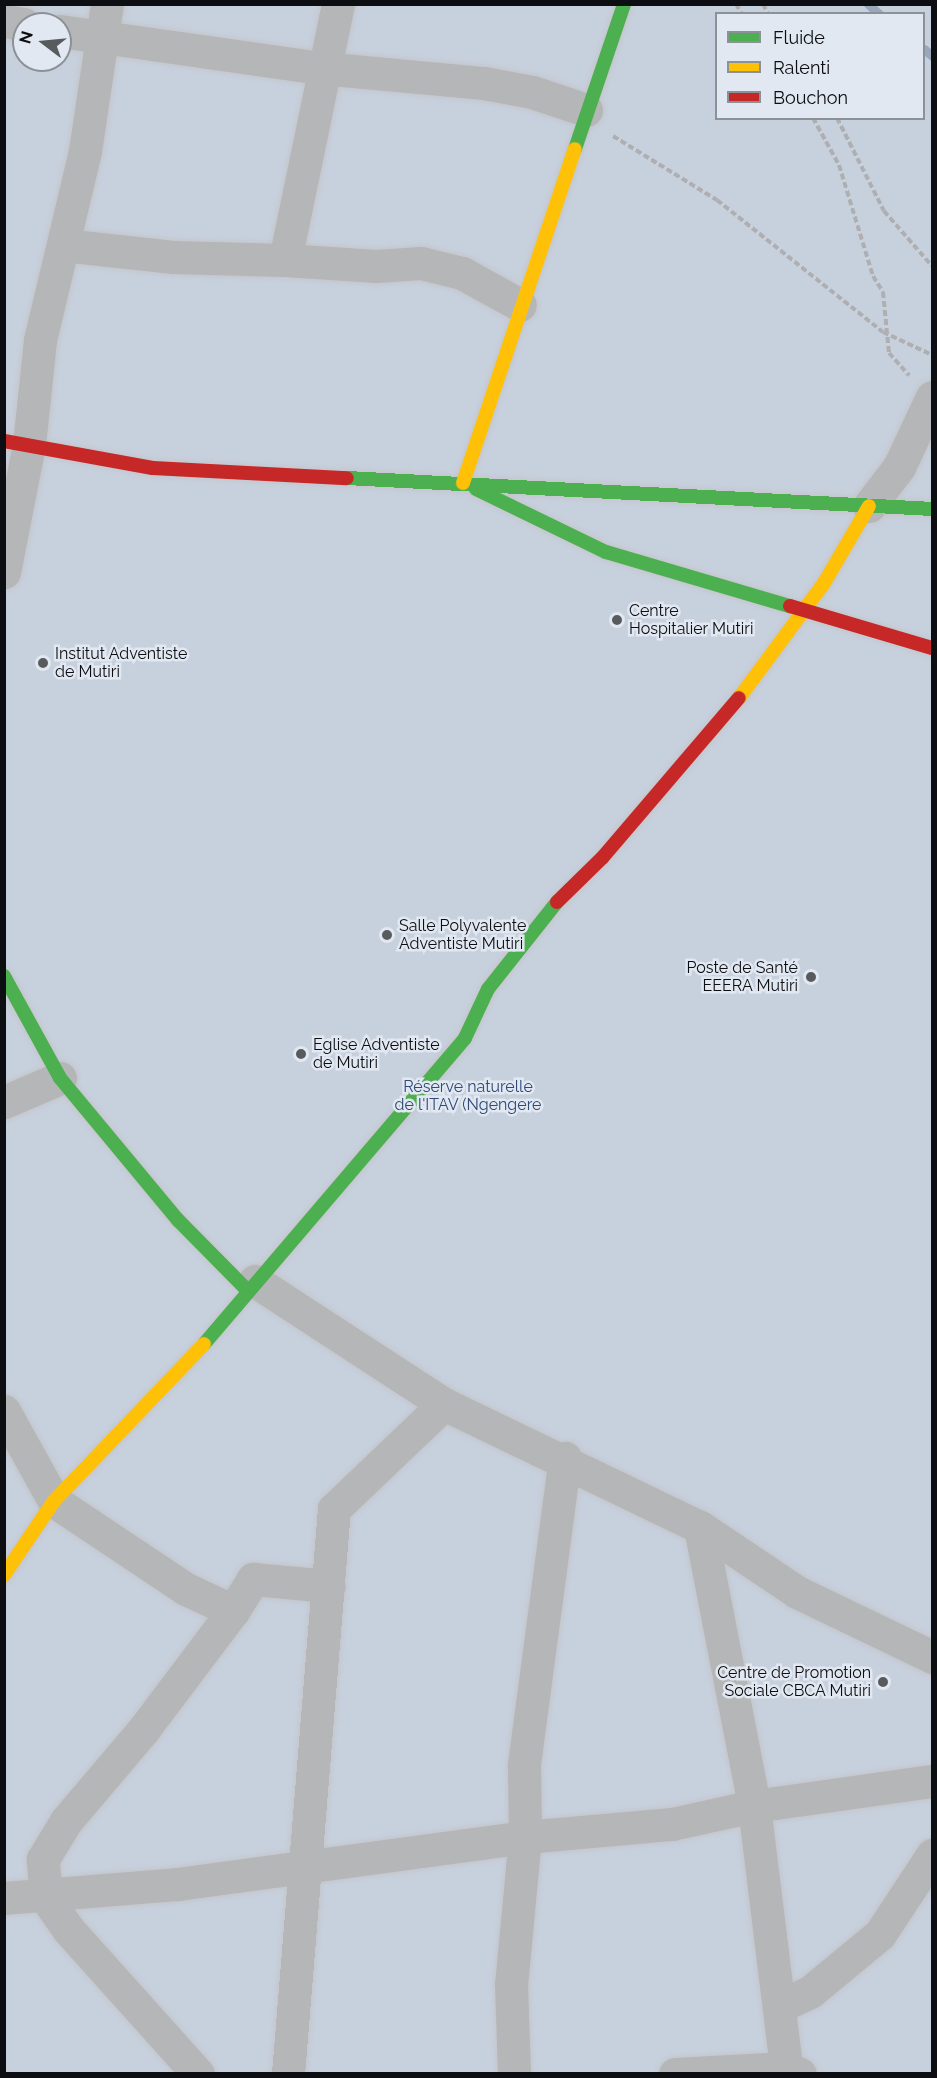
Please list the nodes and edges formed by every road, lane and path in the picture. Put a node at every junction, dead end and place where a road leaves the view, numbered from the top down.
1 (107, 4) edge
2 (338, 4) edge
3 (624, 4) edge
4 (72, 33) edge
5 (102, 38) junction
6 (321, 68) junction
7 (586, 110) junction
8 (814, 120) edge
9 (838, 120) edge
10 (63, 245) junction
11 (285, 260) junction
12 (933, 266) edge
13 (520, 304) junction
14 (884, 332) junction
15 (933, 355) edge
16 (920, 390) edge
17 (16, 443) edge
18 (463, 483) junction
19 (869, 506) junction
20 (933, 509) edge
21 (4, 572) edge
22 (807, 608) junction
23 (933, 648) edge
24 (4, 976) edge
25 (60, 1078) junction
26 (4, 1102) edge
27 (251, 1286) junction
28 (444, 1404) junction
29 (4, 1411) edge
30 (565, 1458) junction
31 (54, 1501) junction
32 (700, 1527) junction
33 (4, 1575) edge
34 (329, 1586) junction
35 (233, 1611) junction
36 (933, 1657) edge
37 (933, 1781) edge
38 (754, 1806) junction
39 (525, 1837) junction
40 (933, 1855) edge
41 (304, 1869) junction
42 (4, 1898) edge
43 (46, 1898) junction
44 (780, 2006) junction
45 (793, 2071) edge
46 (198, 2073) edge
47 (288, 2073) edge
48 (514, 2073) edge
49 (675, 2073) edge

1 - 5 street
2 - 6 street
3 - 7 street
4 - 5 street
5 - 6 street
5 - 10 street
6 - 7 street
6 - 11 street
7 - 13 street
7 - 14 path
8 - 14 path
9 - 12 path
10 - 11 street
10 - 17 street
11 - 13 street
13 - 18 street
14 - 15 path
14 - 16 path
16 - 19 street
17 - 18 street
17 - 21 street
18 - 19 street
18 - 22 street
19 - 20 street
19 - 22 street
22 - 23 street
22 - 27 street
24 - 25 street
25 - 26 street
25 - 27 street
27 - 28 street
27 - 31 street
28 - 30 street
28 - 34 street
29 - 31 street
30 - 32 street
30 - 39 street
31 - 33 street
31 - 35 street
32 - 36 street
32 - 38 street
34 - 35 street
34 - 41 street
35 - 43 street
37 - 38 street
38 - 39 street
38 - 44 street
39 - 41 street
39 - 48 street
40 - 44 street
41 - 43 street
41 - 47 street
42 - 43 street
43 - 46 street
44 - 45 street
45 - 49 street

